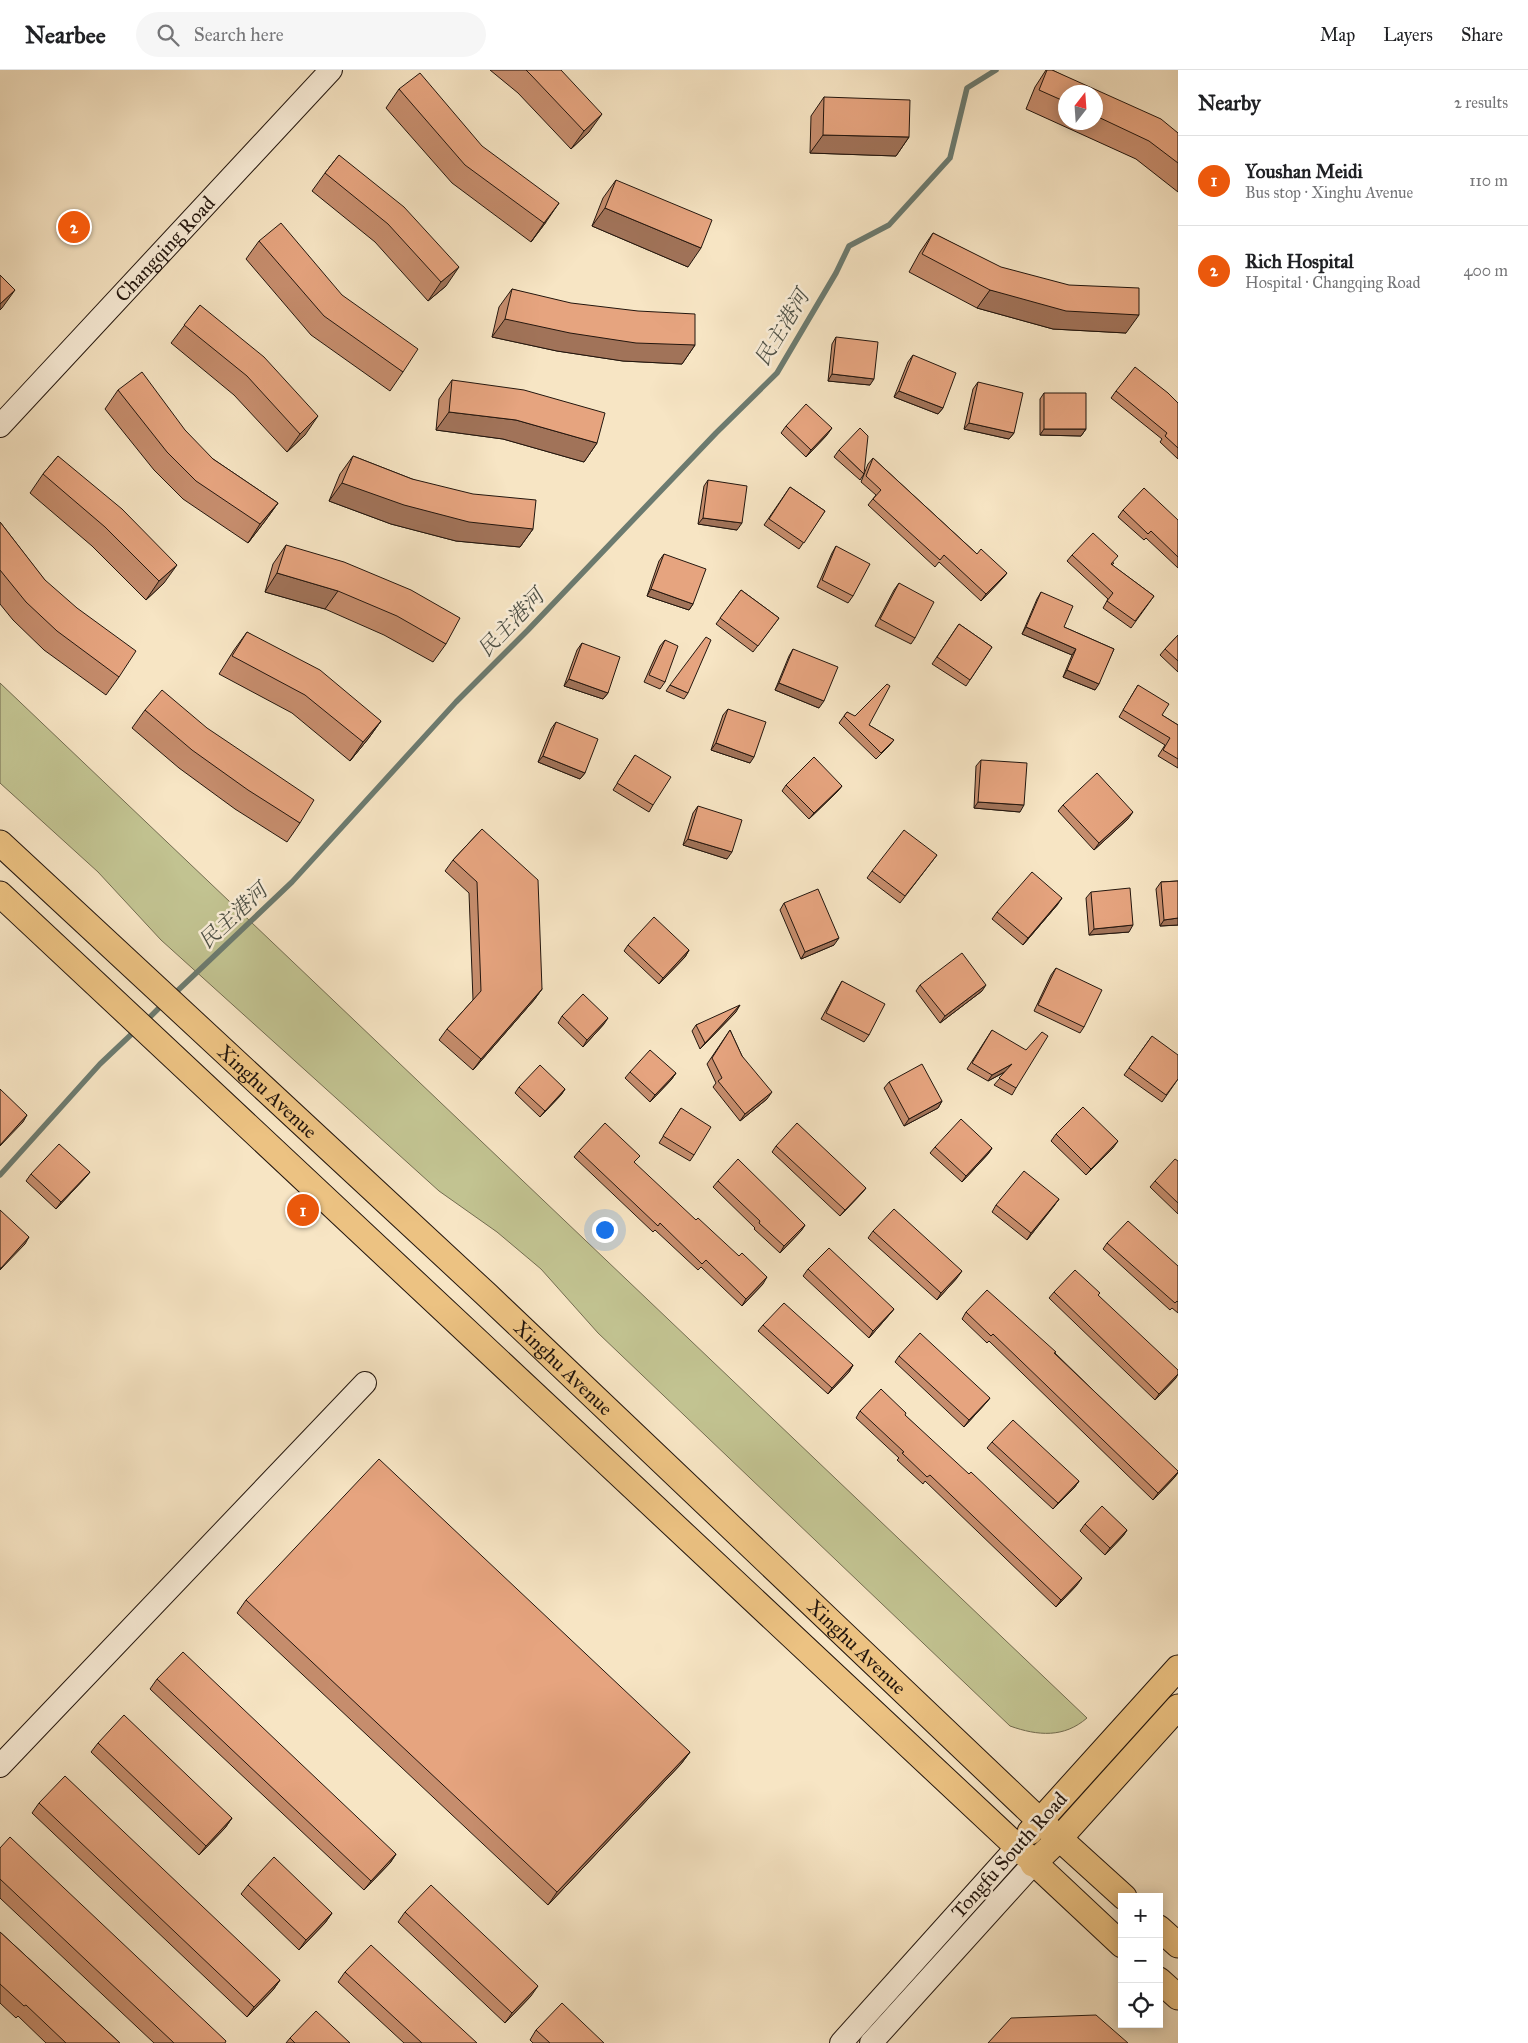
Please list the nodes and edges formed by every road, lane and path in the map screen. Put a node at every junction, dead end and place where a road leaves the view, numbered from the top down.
1 (331, 70) edge
2 (0, 426) edge
3 (0, 843) edge
4 (0, 894) edge
5 (364, 1383) dead end
6 (1178, 1668) edge
7 (1178, 1708) edge
8 (0, 1766) edge
9 (1039, 1820) junction
10 (1059, 1839) junction
11 (1025, 1856) junction
12 (1120, 1893) edge
13 (1163, 1932) edge
14 (1118, 1942) edge
15 (1178, 1945) edge
16 (1162, 1983) edge
17 (1178, 1997) edge
18 (841, 2043) edge
19 (871, 2043) edge

1 - 2 street, Changqing Road
3 - 9 main road, Xinghu Avenue
4 - 11 main road, Xinghu Avenue
5 - 8 street
6 - 9 main road, Tongfu South Road
7 - 10 main road, Tongfu South Road
9 - 10 main road, Xinghu Avenue
9 - 11 main road, Tongfu South Road
10 - 11 main road, Tongfu South Road
10 - 12 main road, Xinghu Avenue
11 - 14 main road, Xinghu Avenue
11 - 18 street, Tongfu South Road
11 - 19 street, Tongfu South Road
13 - 15 main road
16 - 17 main road

